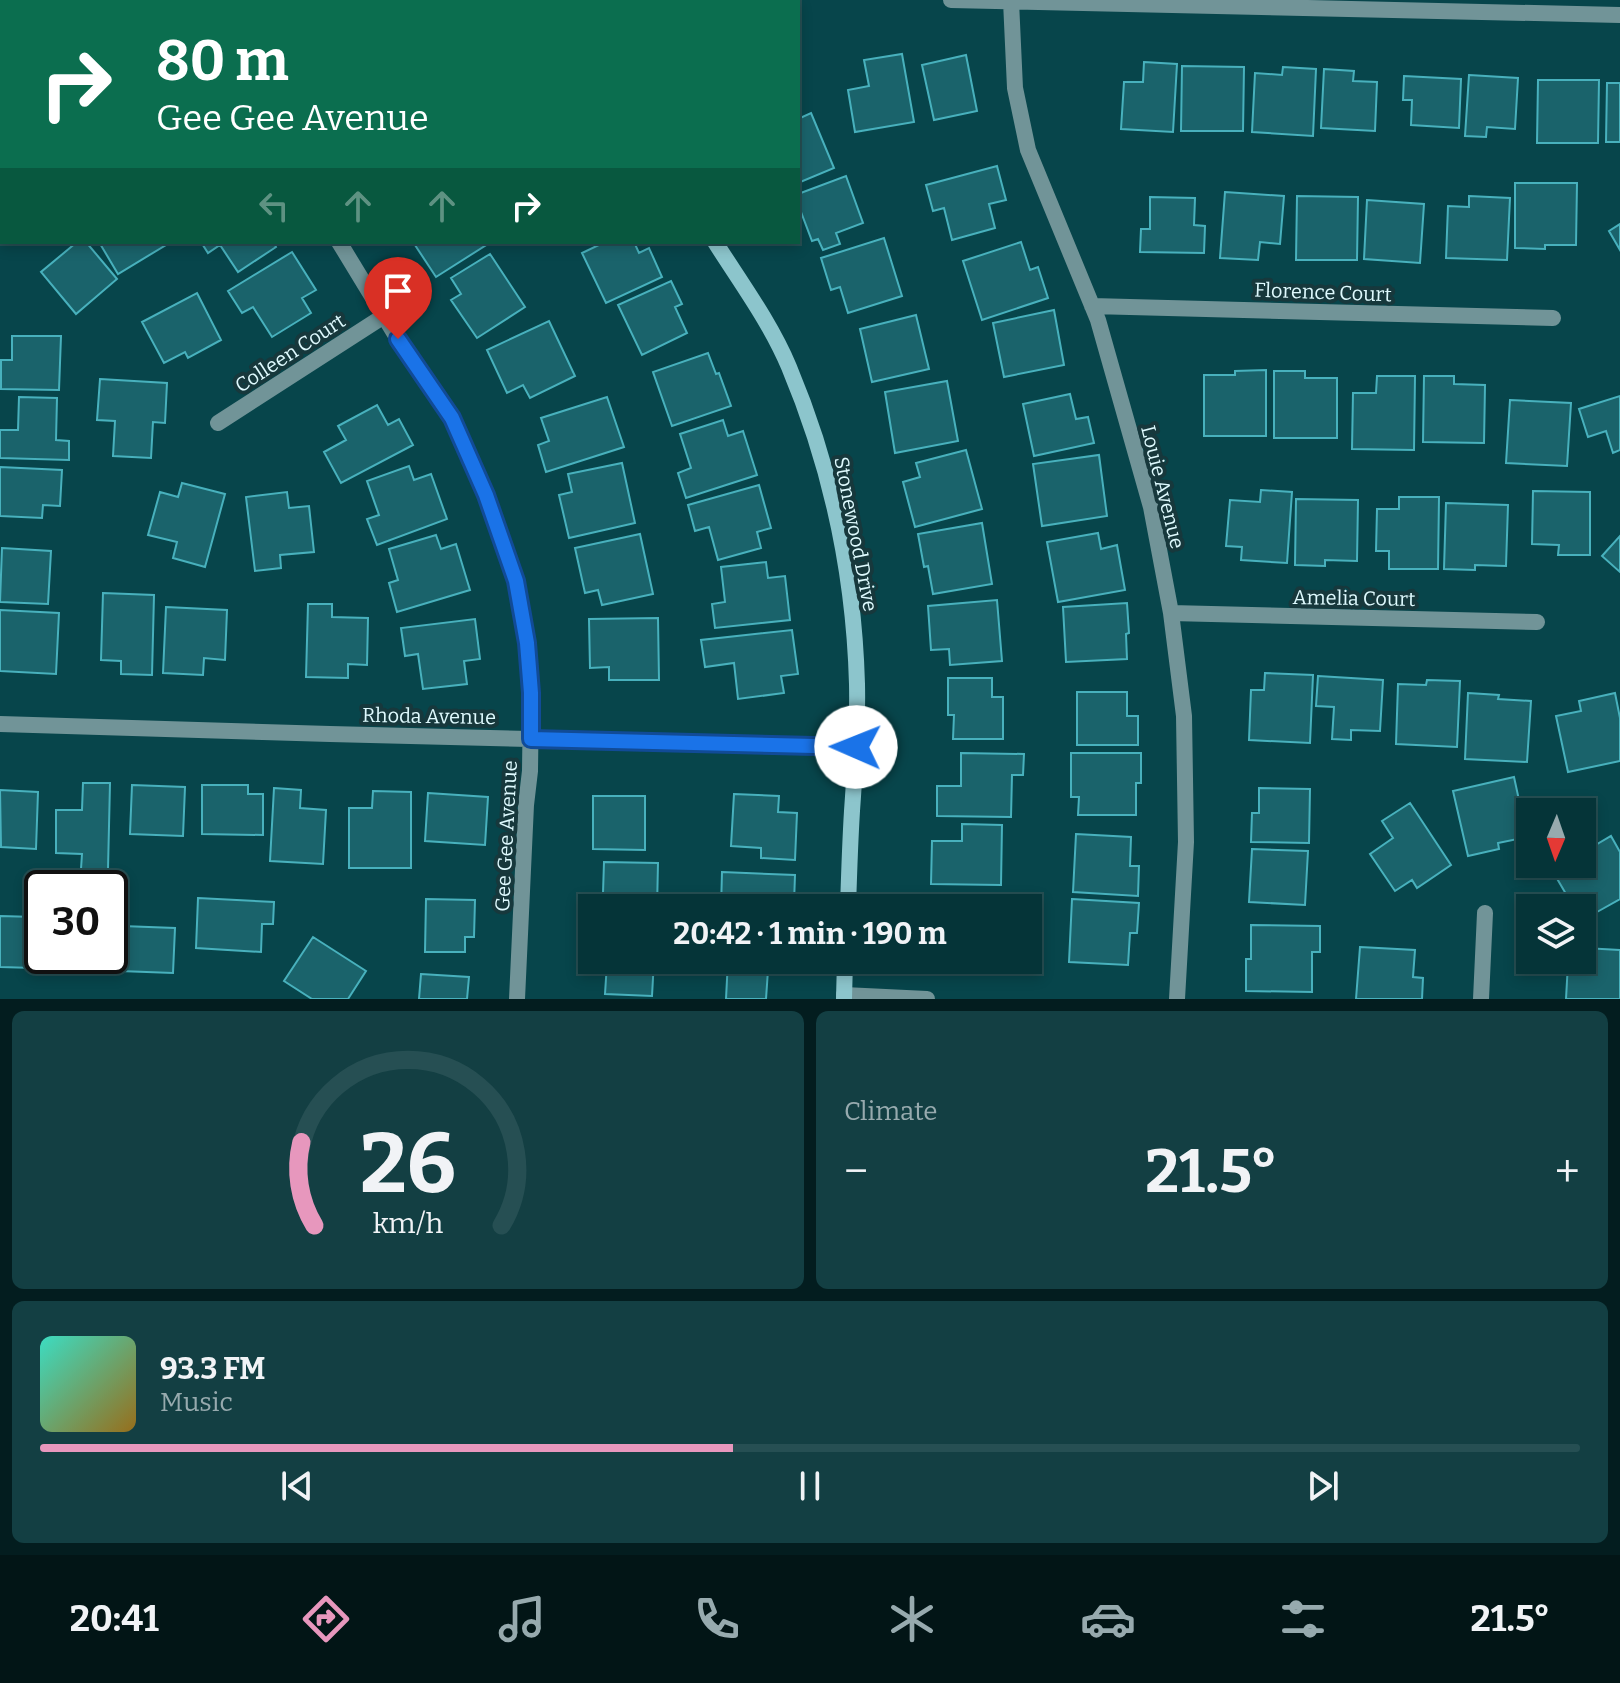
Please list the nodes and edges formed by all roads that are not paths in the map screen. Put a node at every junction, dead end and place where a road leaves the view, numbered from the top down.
1 (951, 0) edge
2 (1011, 1) edge
3 (1620, 15) edge
4 (340, 244) edge
5 (716, 244) edge
6 (1092, 306) junction
7 (384, 316) junction
8 (1553, 318) dead end
9 (218, 423) dead end
10 (1171, 613) junction
11 (1537, 622) dead end
12 (0, 724) edge
13 (531, 739) junction
14 (856, 747) junction
15 (849, 894) edge
16 (1485, 913) dead end
17 (845, 974) edge
18 (844, 997) edge
19 (517, 999) edge
20 (927, 999) edge
21 (1177, 999) edge
22 (1481, 999) edge

1 - 2 street
2 - 3 street
2 - 6 street, Louie Avenue
4 - 7 street, Gee Gee Avenue
5 - 14 street, Stonewood Drive
6 - 8 street, Florence Court
6 - 10 street, Louie Avenue
7 - 9 street, Colleen Court
7 - 13 street, Gee Gee Avenue
10 - 11 street, Amelia Court
10 - 21 street, Louie Avenue
12 - 13 street, Rhoda Avenue
13 - 14 street, Rhoda Avenue
13 - 19 street, Gee Gee Avenue
14 - 15 street, Stonewood Drive
16 - 22 street
17 - 18 street
18 - 20 street

